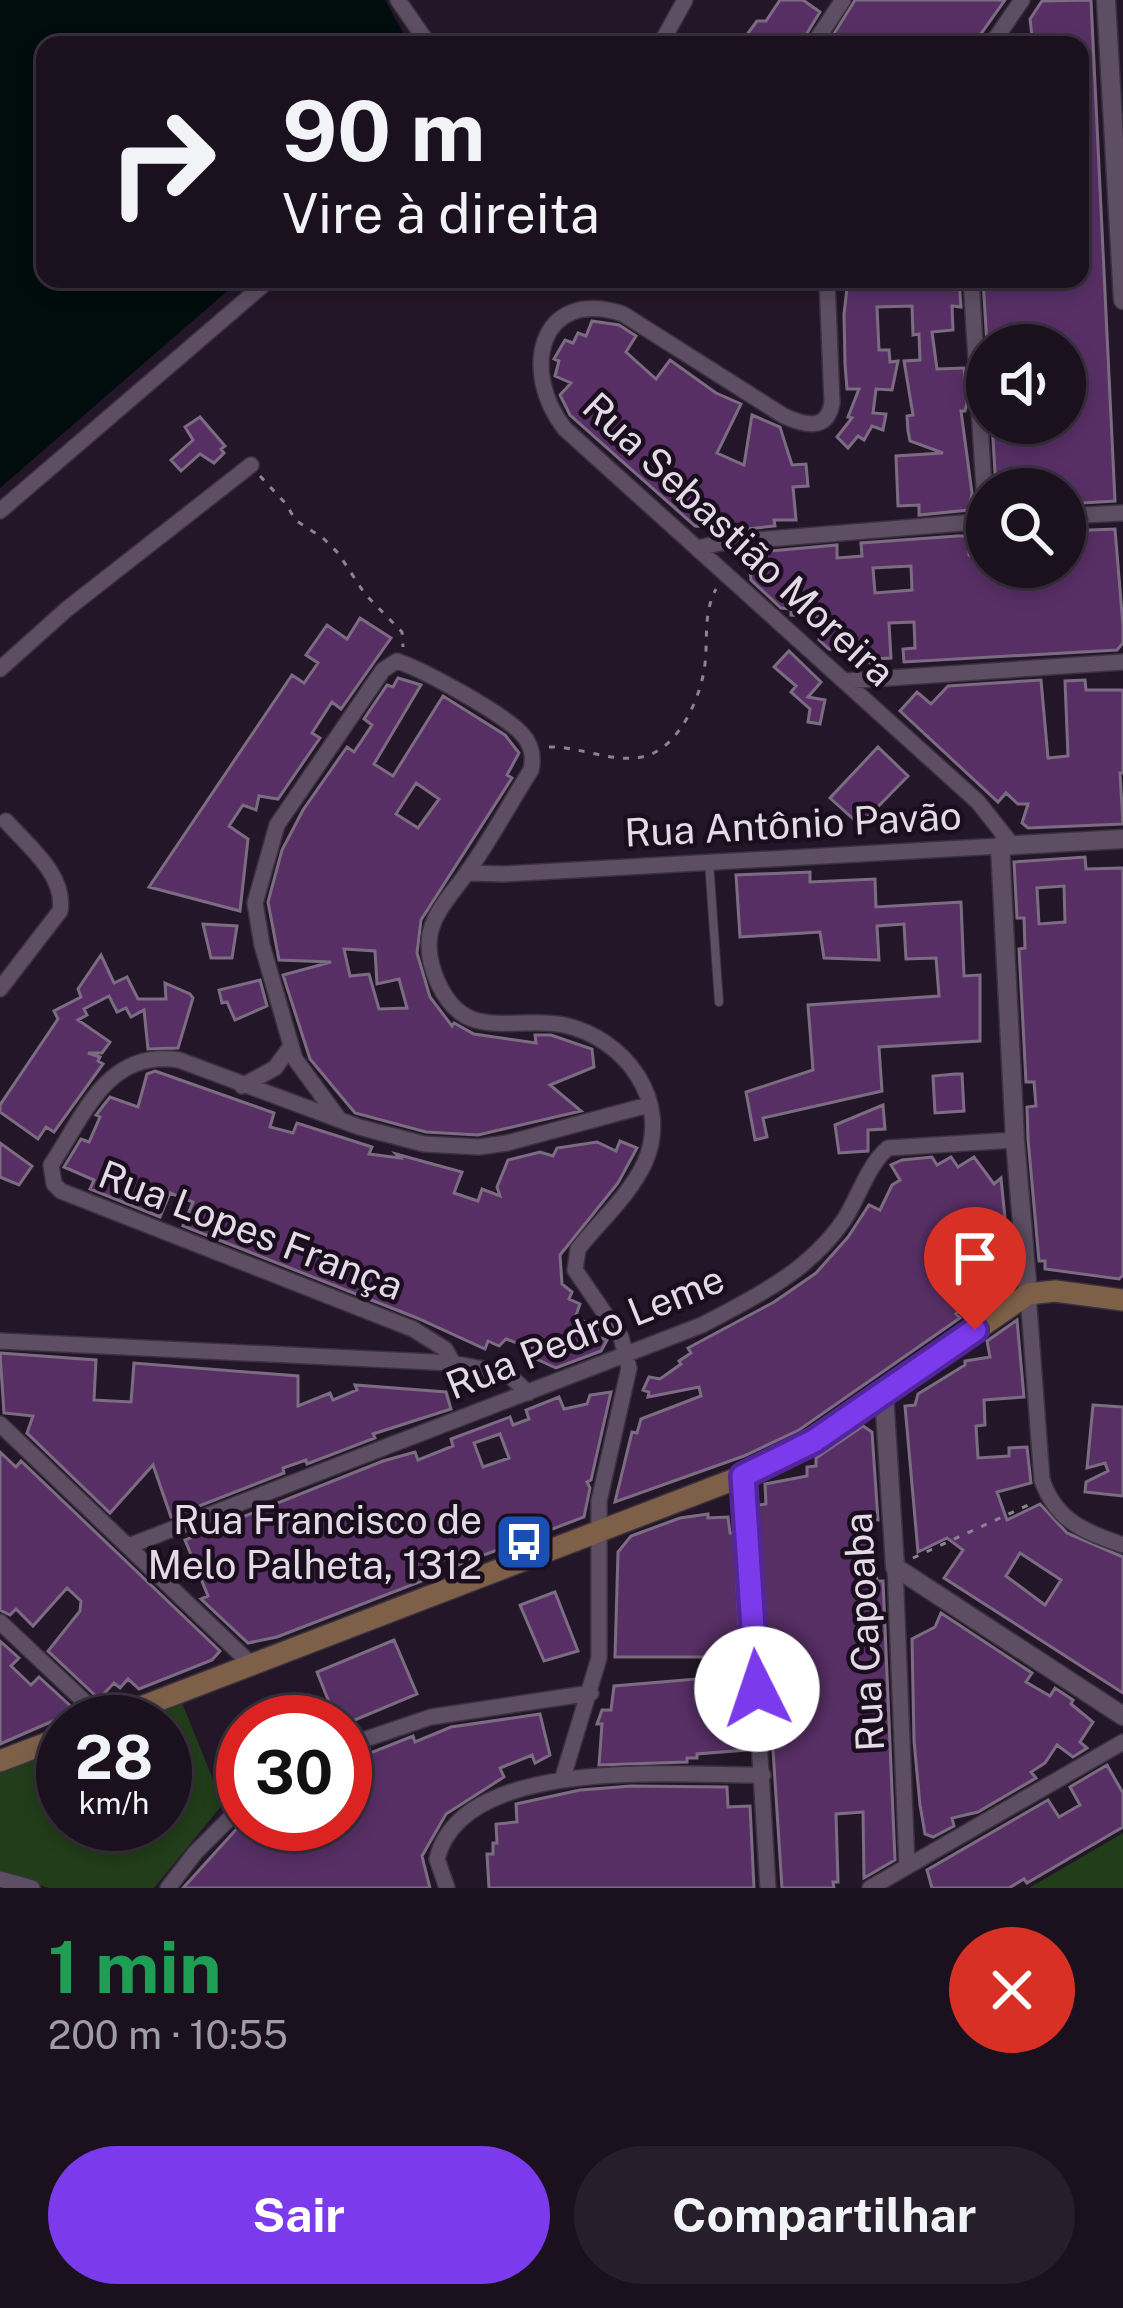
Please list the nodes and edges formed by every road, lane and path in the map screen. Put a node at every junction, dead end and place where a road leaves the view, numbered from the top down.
1 (398, 0) edge
2 (685, 0) edge
3 (843, 0) edge
4 (1022, 0) edge
5 (1106, 0) edge
6 (423, 36) edge
7 (665, 36) edge
8 (819, 36) edge
9 (997, 36) edge
10 (260, 288) edge
11 (828, 288) edge
12 (972, 288) edge
13 (1123, 300) edge
14 (251, 465) joint
15 (983, 468) edge
16 (0, 511) edge
17 (1123, 513) edge
18 (1086, 515) edge
19 (966, 523) edge
20 (698, 548) junction
21 (726, 572) junction
22 (397, 661) junction
23 (1123, 662) edge
24 (0, 669) edge
25 (845, 681) junction
26 (534, 758) junction
27 (2, 822) edge
28 (1123, 839) edge
29 (1006, 846) junction
30 (709, 861) junction
31 (467, 873) junction
32 (0, 989) edge
33 (719, 1002) dead end
34 (291, 1046) junction
35 (242, 1086) junction
36 (648, 1106) junction
37 (339, 1119) junction
38 (1015, 1140) junction
39 (1028, 1294) junction
40 (1123, 1300) edge
41 (0, 1341) edge
42 (628, 1356) junction
43 (453, 1363) junction
44 (529, 1393) junction
45 (884, 1394) junction
46 (0, 1424) edge
47 (743, 1476) junction
48 (1048, 1496) junction
49 (599, 1532) junction
50 (1123, 1545) edge
51 (131, 1546) junction
52 (895, 1567) junction
53 (0, 1622) edge
54 (252, 1665) junction
55 (591, 1694) junction
56 (75, 1695) edge
57 (174, 1695) edge
58 (1123, 1715) edge
59 (372, 1737) edge
60 (1123, 1742) edge
61 (36, 1747) edge
62 (0, 1761) edge
63 (763, 1774) junction
64 (563, 1777) junction
65 (216, 1832) edge
66 (907, 1867) junction
67 (0, 1879) edge
68 (32, 1888) edge
69 (168, 1888) edge
70 (448, 1888) edge
71 (768, 1888) edge
72 (870, 1888) edge

1 - 6 street
2 - 7 street
3 - 8 street
4 - 9 street
5 - 13 street
10 - 16 street
11 - 20 street, Rua Sebastião Moreira
12 - 15 street
14 - 22 path
14 - 24 street
17 - 18 street
19 - 20 street
20 - 21 street, Rua Sebastião Moreira
21 - 25 street, Rua Sebastião Moreira
21 - 26 path
22 - 26 street
22 - 34 street
23 - 25 street
25 - 29 street, Rua Sebastião Moreira
26 - 31 street
27 - 32 street
28 - 29 street, Rua Antônio Pavão
29 - 30 street, Rua Antônio Pavão
29 - 38 street
30 - 31 street, Rua Antônio Pavão
30 - 33 lane
31 - 36 street
34 - 35 street
34 - 37 street
35 - 37 street, Rua Lopes França
35 - 43 street, Rua Lopes França
36 - 37 street, Rua Lopes França
36 - 42 street
38 - 39 street
38 - 42 street, Rua Pedro Leme
39 - 40 main road
39 - 45 main road
39 - 48 street
41 - 43 street
42 - 44 street, Rua Pedro Leme
42 - 49 street
43 - 44 street
44 - 51 street, Rua Pedro Leme
45 - 47 main road
45 - 52 street, Rua Capoaba
46 - 51 street
47 - 49 main road
47 - 63 street
48 - 50 street
48 - 52 path
49 - 54 main road
49 - 55 street
51 - 54 street
52 - 58 street
52 - 66 street, Rua Capoaba
53 - 56 street
54 - 57 main road
55 - 59 street
55 - 64 street
60 - 66 street
61 - 62 main road
63 - 64 street
63 - 71 street
64 - 70 street
65 - 69 street
66 - 72 street
67 - 68 street

